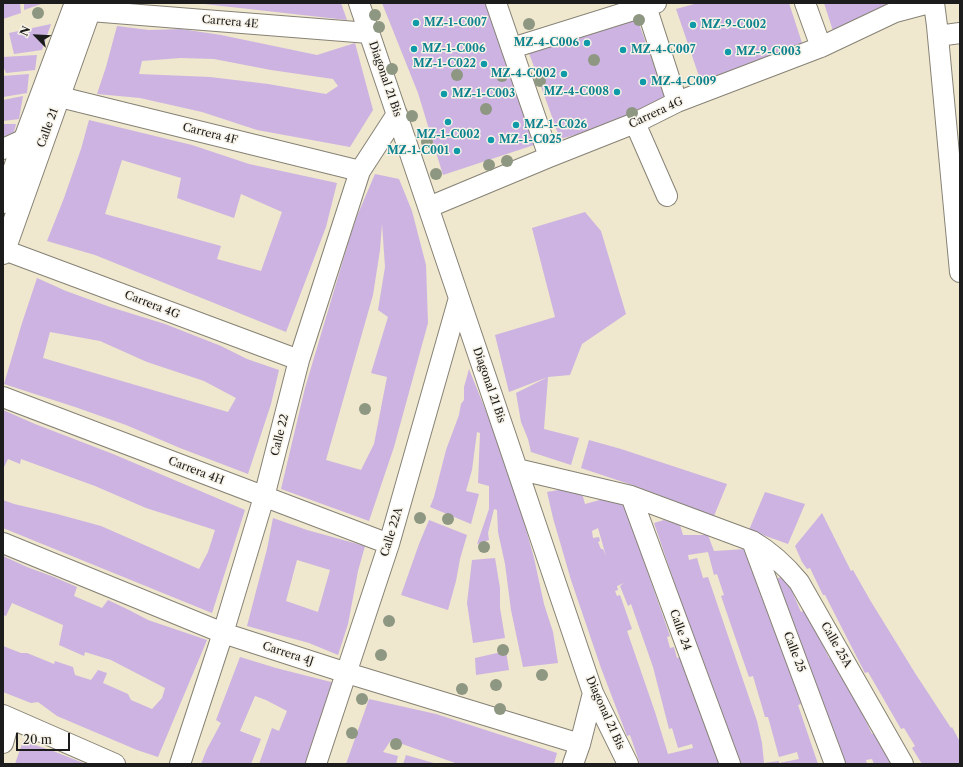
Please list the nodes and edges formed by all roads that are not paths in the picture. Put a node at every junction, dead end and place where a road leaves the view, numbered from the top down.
1 (359, 3) edge
2 (496, 3) edge
3 (805, 3) edge
4 (929, 3) edge
5 (934, 3) edge
6 (649, 4) edge
7 (86, 6) edge
8 (894, 7) edge
9 (369, 34) junction
10 (960, 34) edge
11 (938, 36) junction
12 (821, 47) junction
13 (512, 48) junction
14 (60, 97) junction
15 (677, 102) junction
16 (397, 114) junction
17 (635, 123) junction
18 (47, 132) junction
19 (25, 139) junction
20 (3, 149) edge
21 (549, 157) junction
22 (360, 171) junction
23 (667, 196) dead end
24 (3, 202) edge
25 (429, 207) junction
26 (958, 229) edge
27 (4, 252) edge
28 (960, 272) edge
29 (459, 298) junction
30 (299, 360) junction
31 (3, 397) edge
32 (517, 469) junction
33 (631, 496) junction
34 (264, 497) junction
35 (752, 541) junction
36 (3, 543) edge
37 (389, 544) junction
38 (223, 633) junction
39 (347, 672) junction
40 (593, 693) junction
41 (7, 717) edge
42 (3, 743) edge
43 (580, 744) junction
44 (115, 764) edge
45 (180, 764) edge
46 (316, 764) edge
47 (573, 764) edge
48 (628, 764) edge
49 (730, 764) edge
50 (836, 764) edge
51 (903, 764) edge

1 - 9 street, Diagonal 21 Bis
2 - 13 street
3 - 12 street
4 - 8 street, Carrera 4G
5 - 11 street
6 - 13 street
6 - 15 street
7 - 9 street, Carrera 4E
7 - 14 main road, Calle 21
7 - 19 main road, Calle 21
8 - 12 street, Carrera 4G
9 - 16 street, Diagonal 21 Bis
10 - 11 street
11 - 26 street
12 - 15 street, Carrera 4G
13 - 21 street
14 - 18 main road, Calle 21
14 - 22 street, Carrera 4F
15 - 17 street, Carrera 4G
16 - 22 street, Calle 22
16 - 25 street, Diagonal 21 Bis
17 - 21 street, Carrera 4G
17 - 23 street
18 - 19 street
18 - 27 main road, Calle 21
19 - 20 street
19 - 24 main road, Calle 21
21 - 25 street, Carrera 4G
22 - 30 street, Calle 22
25 - 29 street, Diagonal 21 Bis
26 - 28 street
27 - 30 street, Carrera 4G
29 - 32 street, Diagonal 21 Bis
29 - 37 street, Calle 22A
30 - 34 street, Calle 22
31 - 34 street, Carrera 4H
32 - 33 street, Calle 25A
32 - 40 street, Diagonal 21 Bis
33 - 35 street, Calle 25A
33 - 49 street, Calle 24
34 - 37 street, Carrera 4H
34 - 38 street, Calle 22
35 - 50 street, Calle 25
35 - 51 street, Calle 25A
36 - 38 street, Carrera 4J
37 - 39 street, Calle 22A
38 - 39 street, Carrera 4J
38 - 45 street, Calle 22
39 - 43 street, Carrera 4J
39 - 46 street, Calle 22A
40 - 43 street
40 - 48 street, Diagonal 21 Bis
41 - 42 street
41 - 44 street
43 - 47 street

